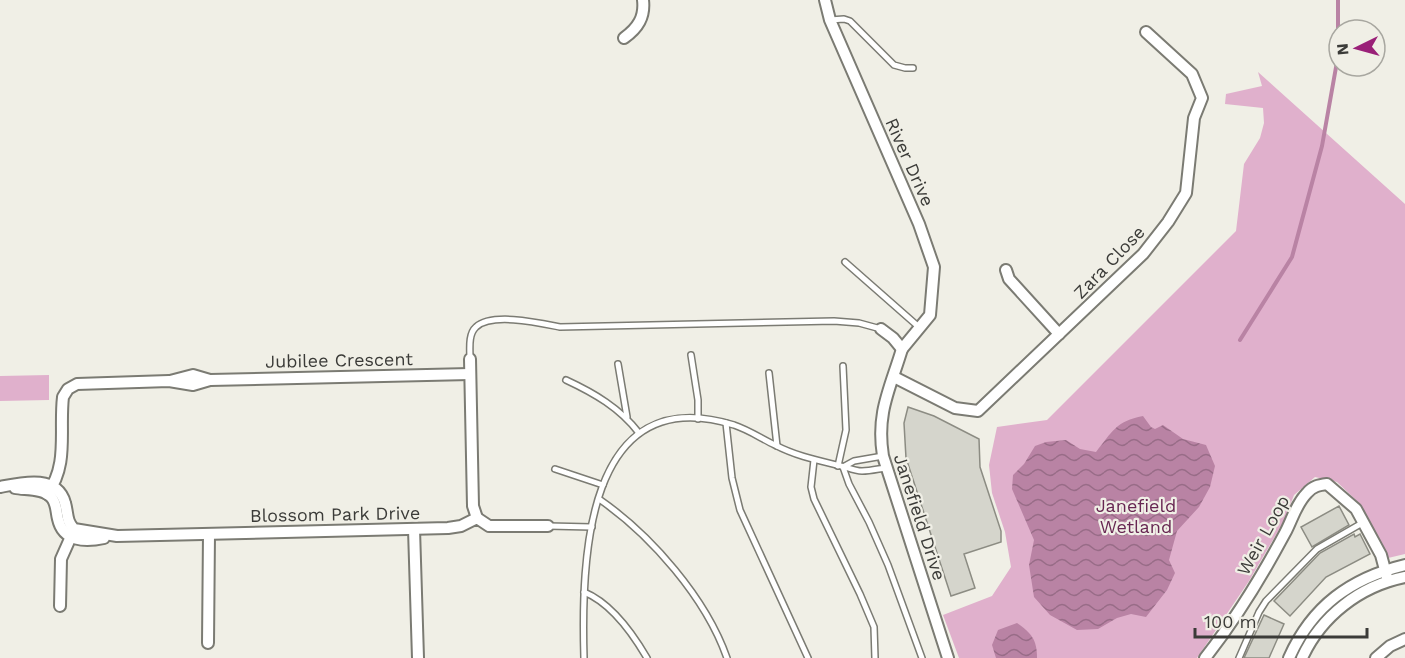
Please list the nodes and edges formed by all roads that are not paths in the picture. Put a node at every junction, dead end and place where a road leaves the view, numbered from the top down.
1 (643, 0) edge
2 (825, 0) edge
3 (830, 20) junction
4 (1146, 32) dead end
5 (624, 38) dead end
6 (913, 68) dead end
7 (845, 262) dead end
8 (1006, 270) dead end
9 (920, 328) junction
10 (881, 329) joint
11 (1059, 334) junction
12 (912, 338) joint
13 (902, 350) junction
14 (691, 355) dead end
15 (470, 358) joint
16 (618, 364) dead end
17 (843, 366) dead end
18 (769, 373) dead end
19 (470, 374) junction
20 (894, 377) junction
21 (566, 380) dead end
22 (627, 417) junction
23 (698, 419) junction
24 (726, 423) junction
25 (639, 433) junction
26 (777, 446) junction
27 (882, 456) junction
28 (814, 460) junction
29 (841, 466) junction
30 (885, 468) junction
31 (555, 469) dead end
32 (603, 485) junction
33 (0, 487) edge
34 (50, 490) junction
35 (599, 499) junction
36 (477, 518) junction
37 (1364, 522) junction
38 (548, 526) joint
39 (592, 527) junction
40 (414, 529) junction
41 (72, 533) junction
42 (209, 534) junction
43 (1405, 565) edge
44 (1386, 576) junction
45 (1405, 577) edge
46 (584, 591) junction
47 (60, 606) dead end
48 (1405, 639) edge
49 (208, 643) dead end
50 (417, 658) edge
51 (584, 658) edge
52 (647, 658) edge
53 (727, 658) edge
54 (808, 658) edge
55 (875, 658) edge
56 (922, 658) edge
57 (948, 658) edge
58 (1205, 658) edge
59 (1239, 658) edge
60 (1289, 658) edge
61 (1302, 658) edge
62 (1376, 658) edge

1 - 5 street
2 - 3 street, River Drive
3 - 6 lane
3 - 9 street, River Drive
4 - 11 street, Zara Close
7 - 9 lane
8 - 11 street
9 - 12 street, River Drive
10 - 13 street
10 - 15 lane
11 - 20 street, Zara Close
12 - 13 street, Janefield Drive
13 - 20 street, Janefield Drive
14 - 23 lane
15 - 19 street
16 - 22 lane
17 - 29 lane
18 - 26 lane
19 - 34 street, Jubilee Crescent
19 - 36 street
20 - 27 street, Janefield Drive
21 - 22 lane
22 - 25 lane
23 - 24 lane
23 - 25 lane
24 - 26 lane
24 - 54 lane
25 - 32 lane
26 - 28 lane
27 - 29 lane
27 - 30 street, Janefield Drive
28 - 29 lane
28 - 55 lane
29 - 30 lane
29 - 56 lane
30 - 57 street, Janefield Drive
31 - 32 lane
32 - 35 lane
33 - 34 street
34 - 41 street
35 - 39 lane
35 - 53 lane
36 - 38 street
36 - 40 street, Blossom Park Drive
37 - 44 street, Weir Loop
37 - 58 street, Weir Loop
37 - 59 lane, Weir Loop
38 - 39 lane
39 - 46 lane
40 - 42 street, Blossom Park Drive
40 - 50 street
41 - 42 street, Blossom Park Drive
41 - 47 street
42 - 49 street
43 - 44 street
44 - 45 street
44 - 60 street
44 - 61 street
46 - 51 lane
46 - 52 lane
48 - 62 street

